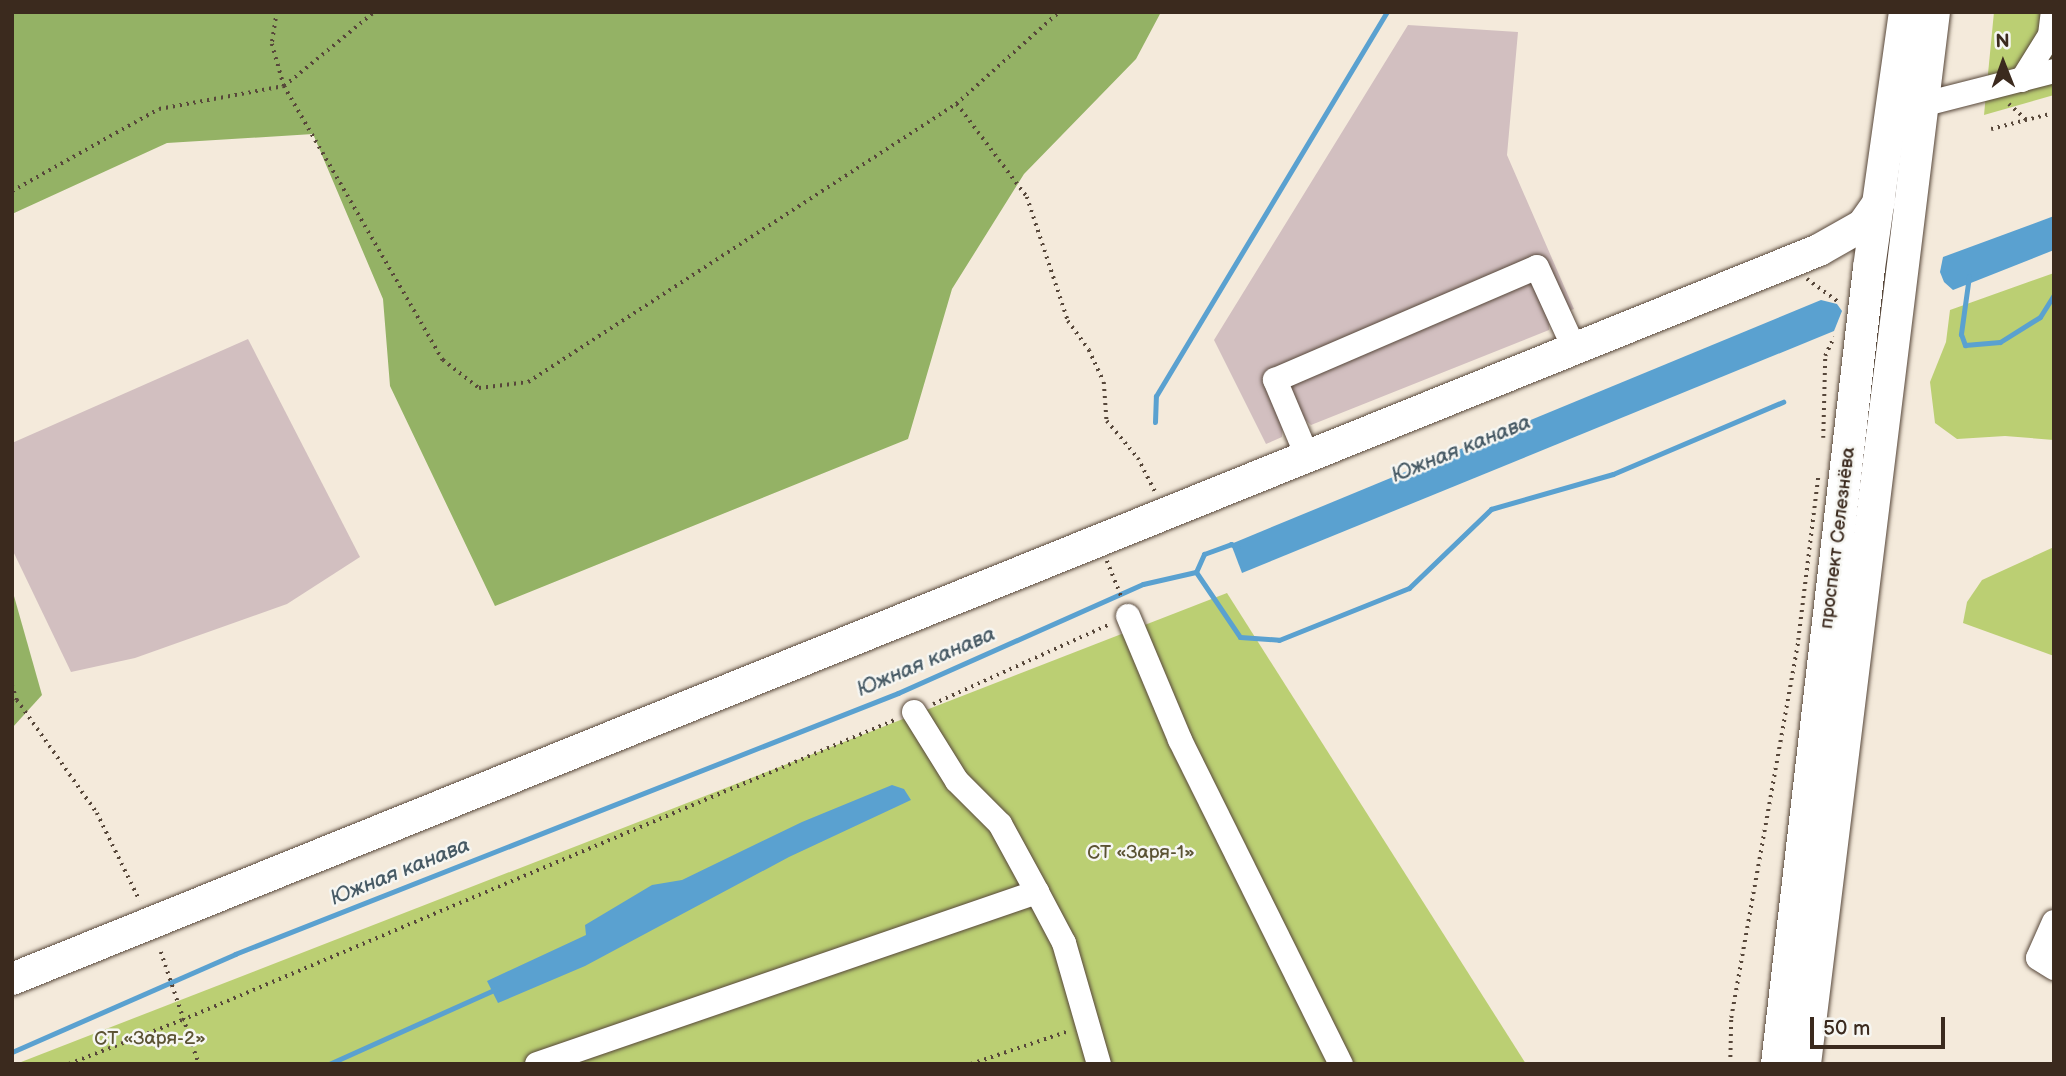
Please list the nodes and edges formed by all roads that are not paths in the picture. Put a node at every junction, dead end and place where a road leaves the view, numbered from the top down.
1 (1905, 12) edge
2 (1934, 12) edge
3 (2053, 12) edge
4 (2054, 71) edge
5 (2022, 80) junction
6 (1925, 104) junction
7 (1879, 202) junction
8 (1823, 259) junction
9 (1869, 268) junction
10 (1575, 349) junction
11 (1308, 458) junction
12 (1128, 616) road end
13 (914, 712) road end
14 (1037, 892) junction
15 (2054, 922) edge
16 (2054, 968) edge
17 (12, 979) edge
18 (537, 1064) edge
19 (1099, 1064) edge
20 (1341, 1064) edge
21 (1777, 1064) edge
22 (1805, 1064) edge

1 - 7 main road, проспект Селезнёва
2 - 6 main road, проспект Селезнёва
3 - 5 lane
4 - 5 lane
5 - 6 lane
6 - 22 main road, проспект Селезнёва
7 - 8 main road
7 - 9 main road, проспект Селезнёва
8 - 9 main road
8 - 10 main road
9 - 21 main road, проспект Селезнёва
10 - 11 main road
10 - 11 lane
11 - 17 main road
12 - 20 lane
13 - 14 lane
14 - 18 lane
14 - 19 lane
15 - 16 lane

